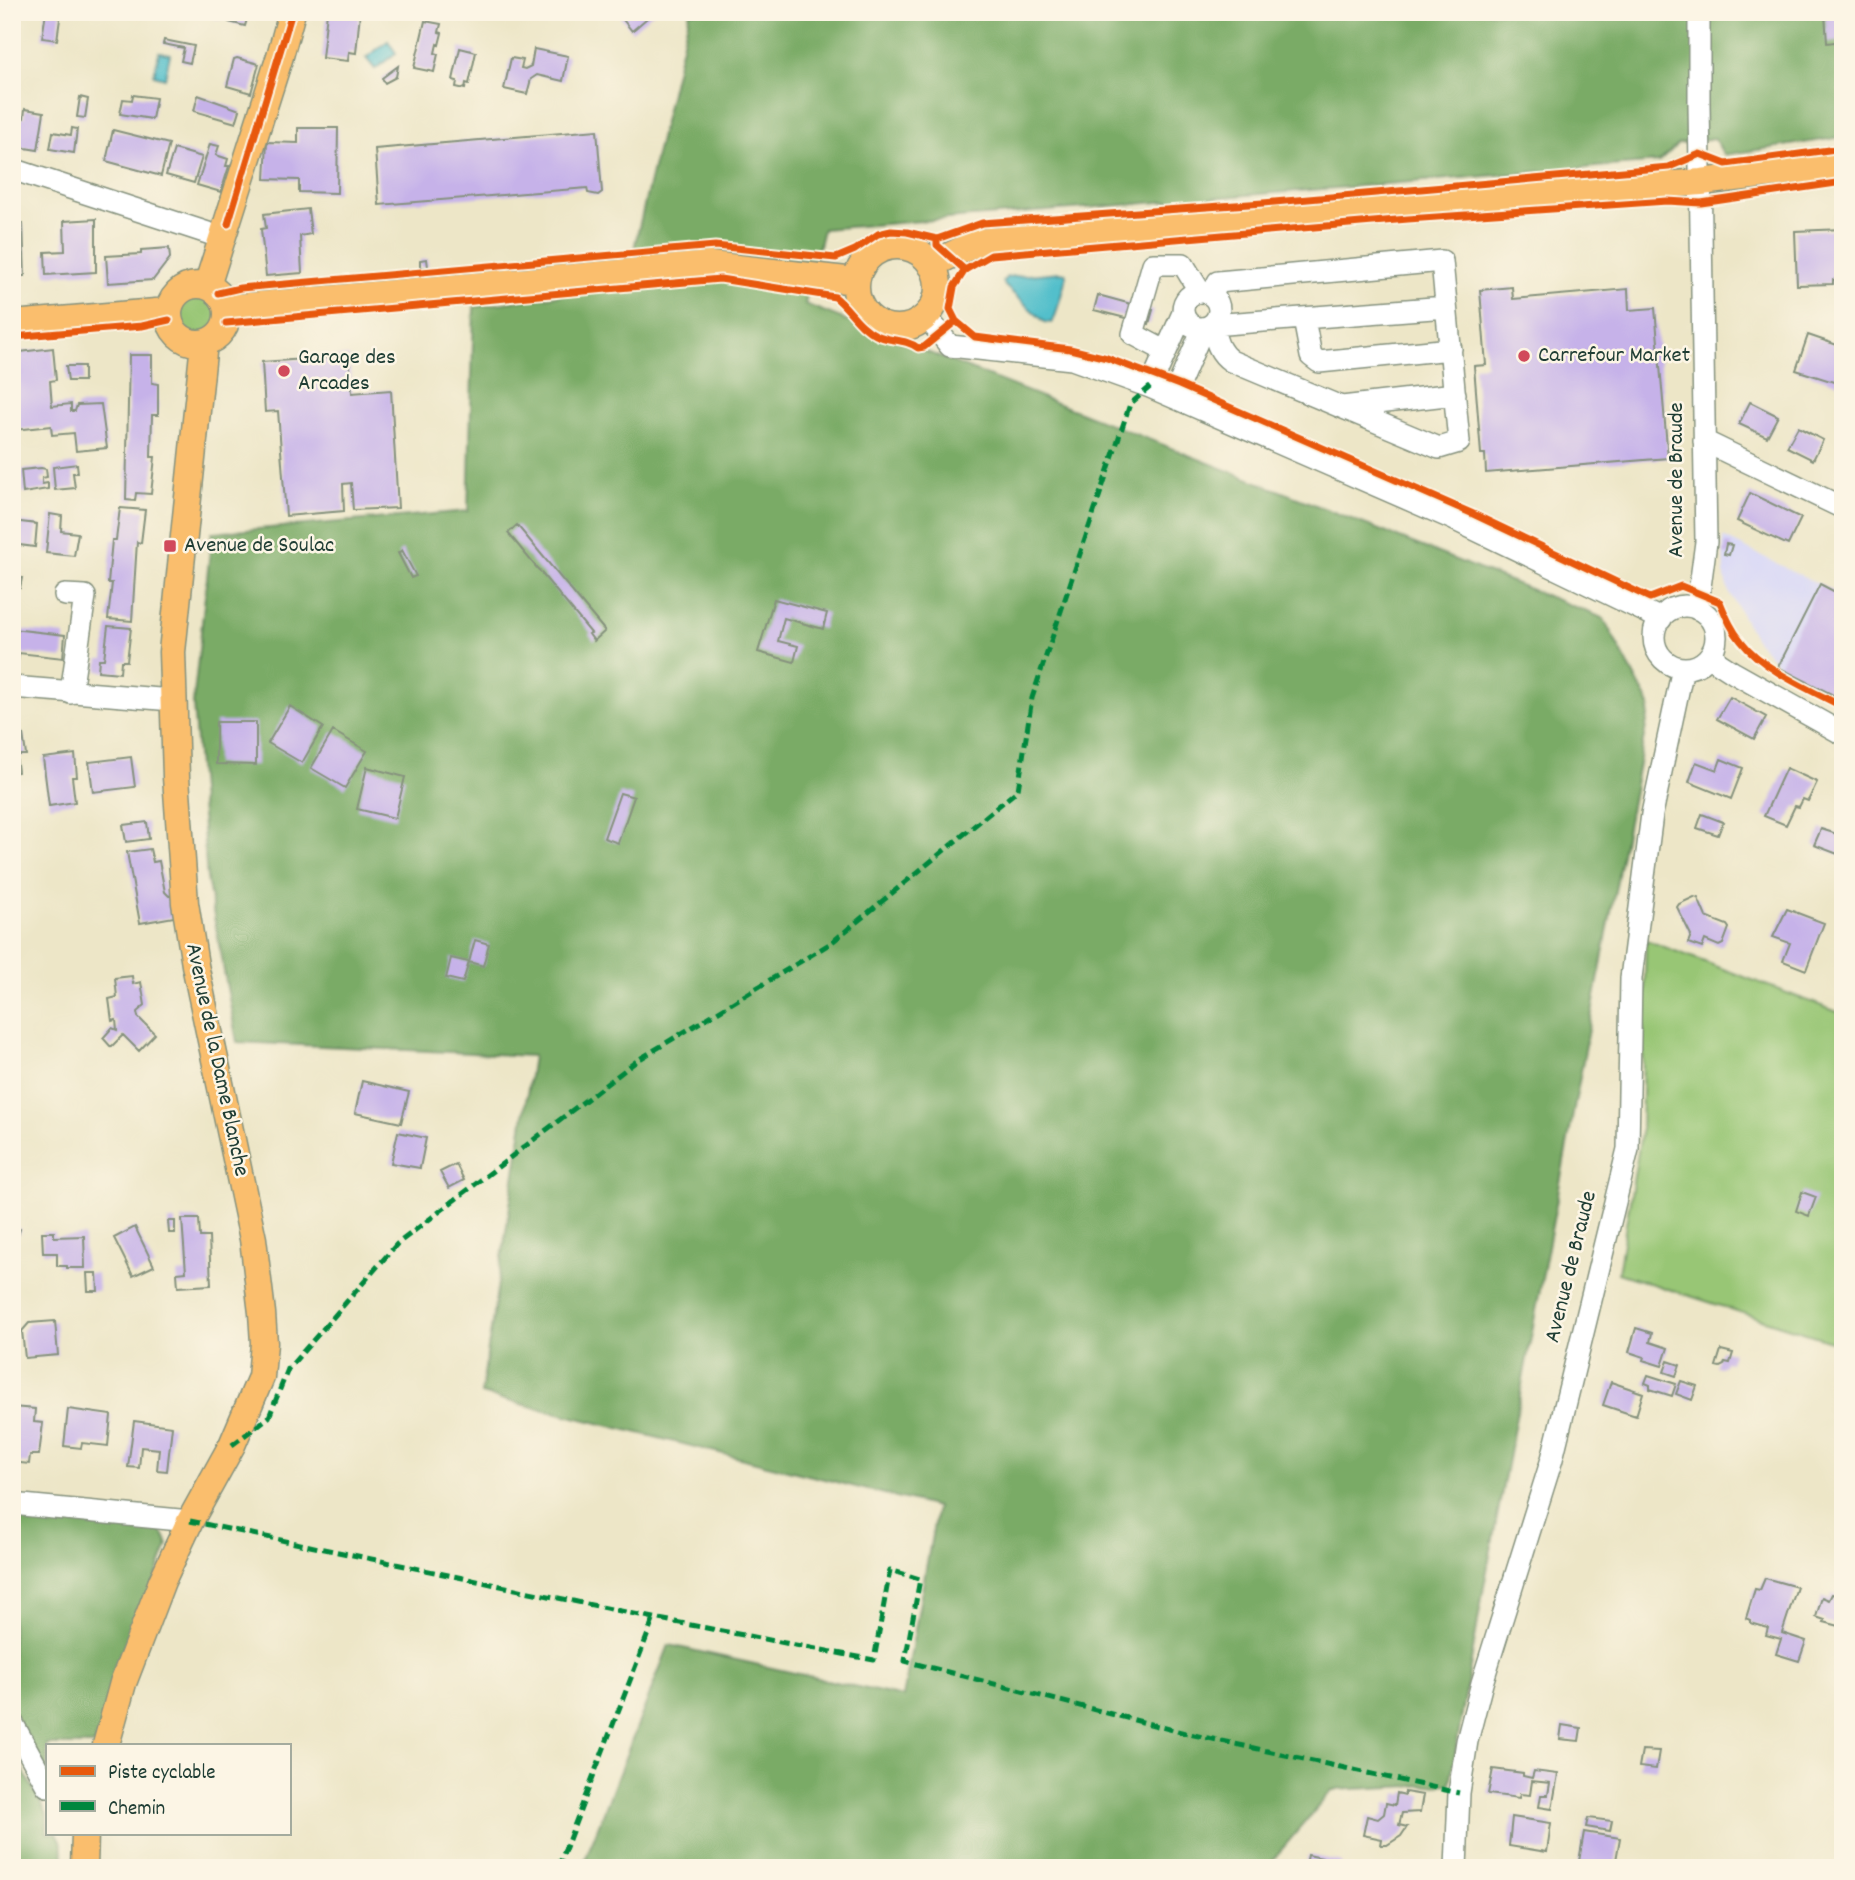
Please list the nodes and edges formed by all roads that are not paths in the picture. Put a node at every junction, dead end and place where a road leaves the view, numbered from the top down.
1 (292, 12) edge
2 (1699, 12) edge
3 (1843, 165) edge
4 (12, 169) edge
5 (1701, 182) junction
6 (223, 239) junction
7 (931, 265) junction
8 (856, 281) junction
9 (206, 286) junction
10 (1206, 293) junction
11 (1446, 307) junction
12 (227, 308) junction
13 (168, 311) junction
14 (1183, 313) junction
15 (926, 316) junction
16 (1304, 319) junction
17 (12, 324) edge
18 (1206, 326) junction
19 (204, 343) junction
20 (1451, 349) junction
21 (1165, 351) junction
22 (1150, 387) junction
23 (1455, 394) junction
24 (1174, 396) junction
25 (1341, 407) junction
26 (1704, 441) junction
27 (1843, 508) edge
28 (65, 594) dead end
29 (1697, 609) junction
30 (1661, 618) junction
31 (1712, 652) junction
32 (1684, 668) junction
33 (12, 687) edge
34 (71, 693) junction
35 (172, 700) junction
36 (1843, 734) edge
37 (12, 1504) edge
38 (190, 1521) junction
39 (12, 1722) edge
40 (106, 1744) edge
41 (46, 1784) edge
42 (81, 1834) edge
43 (84, 1868) edge
44 (1456, 1868) edge

1 - 6 main road
2 - 5 street, Avenue de Braude
3 - 5 main road
4 - 6 street
5 - 7 main road
5 - 26 street, Avenue de Braude
6 - 9 main road
7 - 8 main road
7 - 15 main road
8 - 12 main road
8 - 15 main road
9 - 12 main road
9 - 13 main road
10 - 11 street
10 - 14 street
10 - 18 street
10 - 21 street
11 - 16 street
11 - 20 street
12 - 19 main road
13 - 17 main road
13 - 19 main road
14 - 18 street
14 - 21 street
15 - 22 street
16 - 18 street
16 - 20 street
18 - 24 street
18 - 25 street
19 - 35 main road, Avenue de la Dame Blanche
20 - 23 street
21 - 22 street
22 - 24 street
23 - 25 street
23 - 25 street
24 - 30 street
26 - 27 street
26 - 29 street, Avenue de Braude
28 - 34 street
29 - 30 street
29 - 31 street
30 - 32 street
31 - 32 street
31 - 36 street
32 - 44 street, Avenue de Braude
33 - 34 street
34 - 35 street
35 - 38 main road, Avenue de la Dame Blanche
37 - 38 street
38 - 40 main road, Avenue de la Dame Blanche
39 - 41 street
42 - 43 main road

